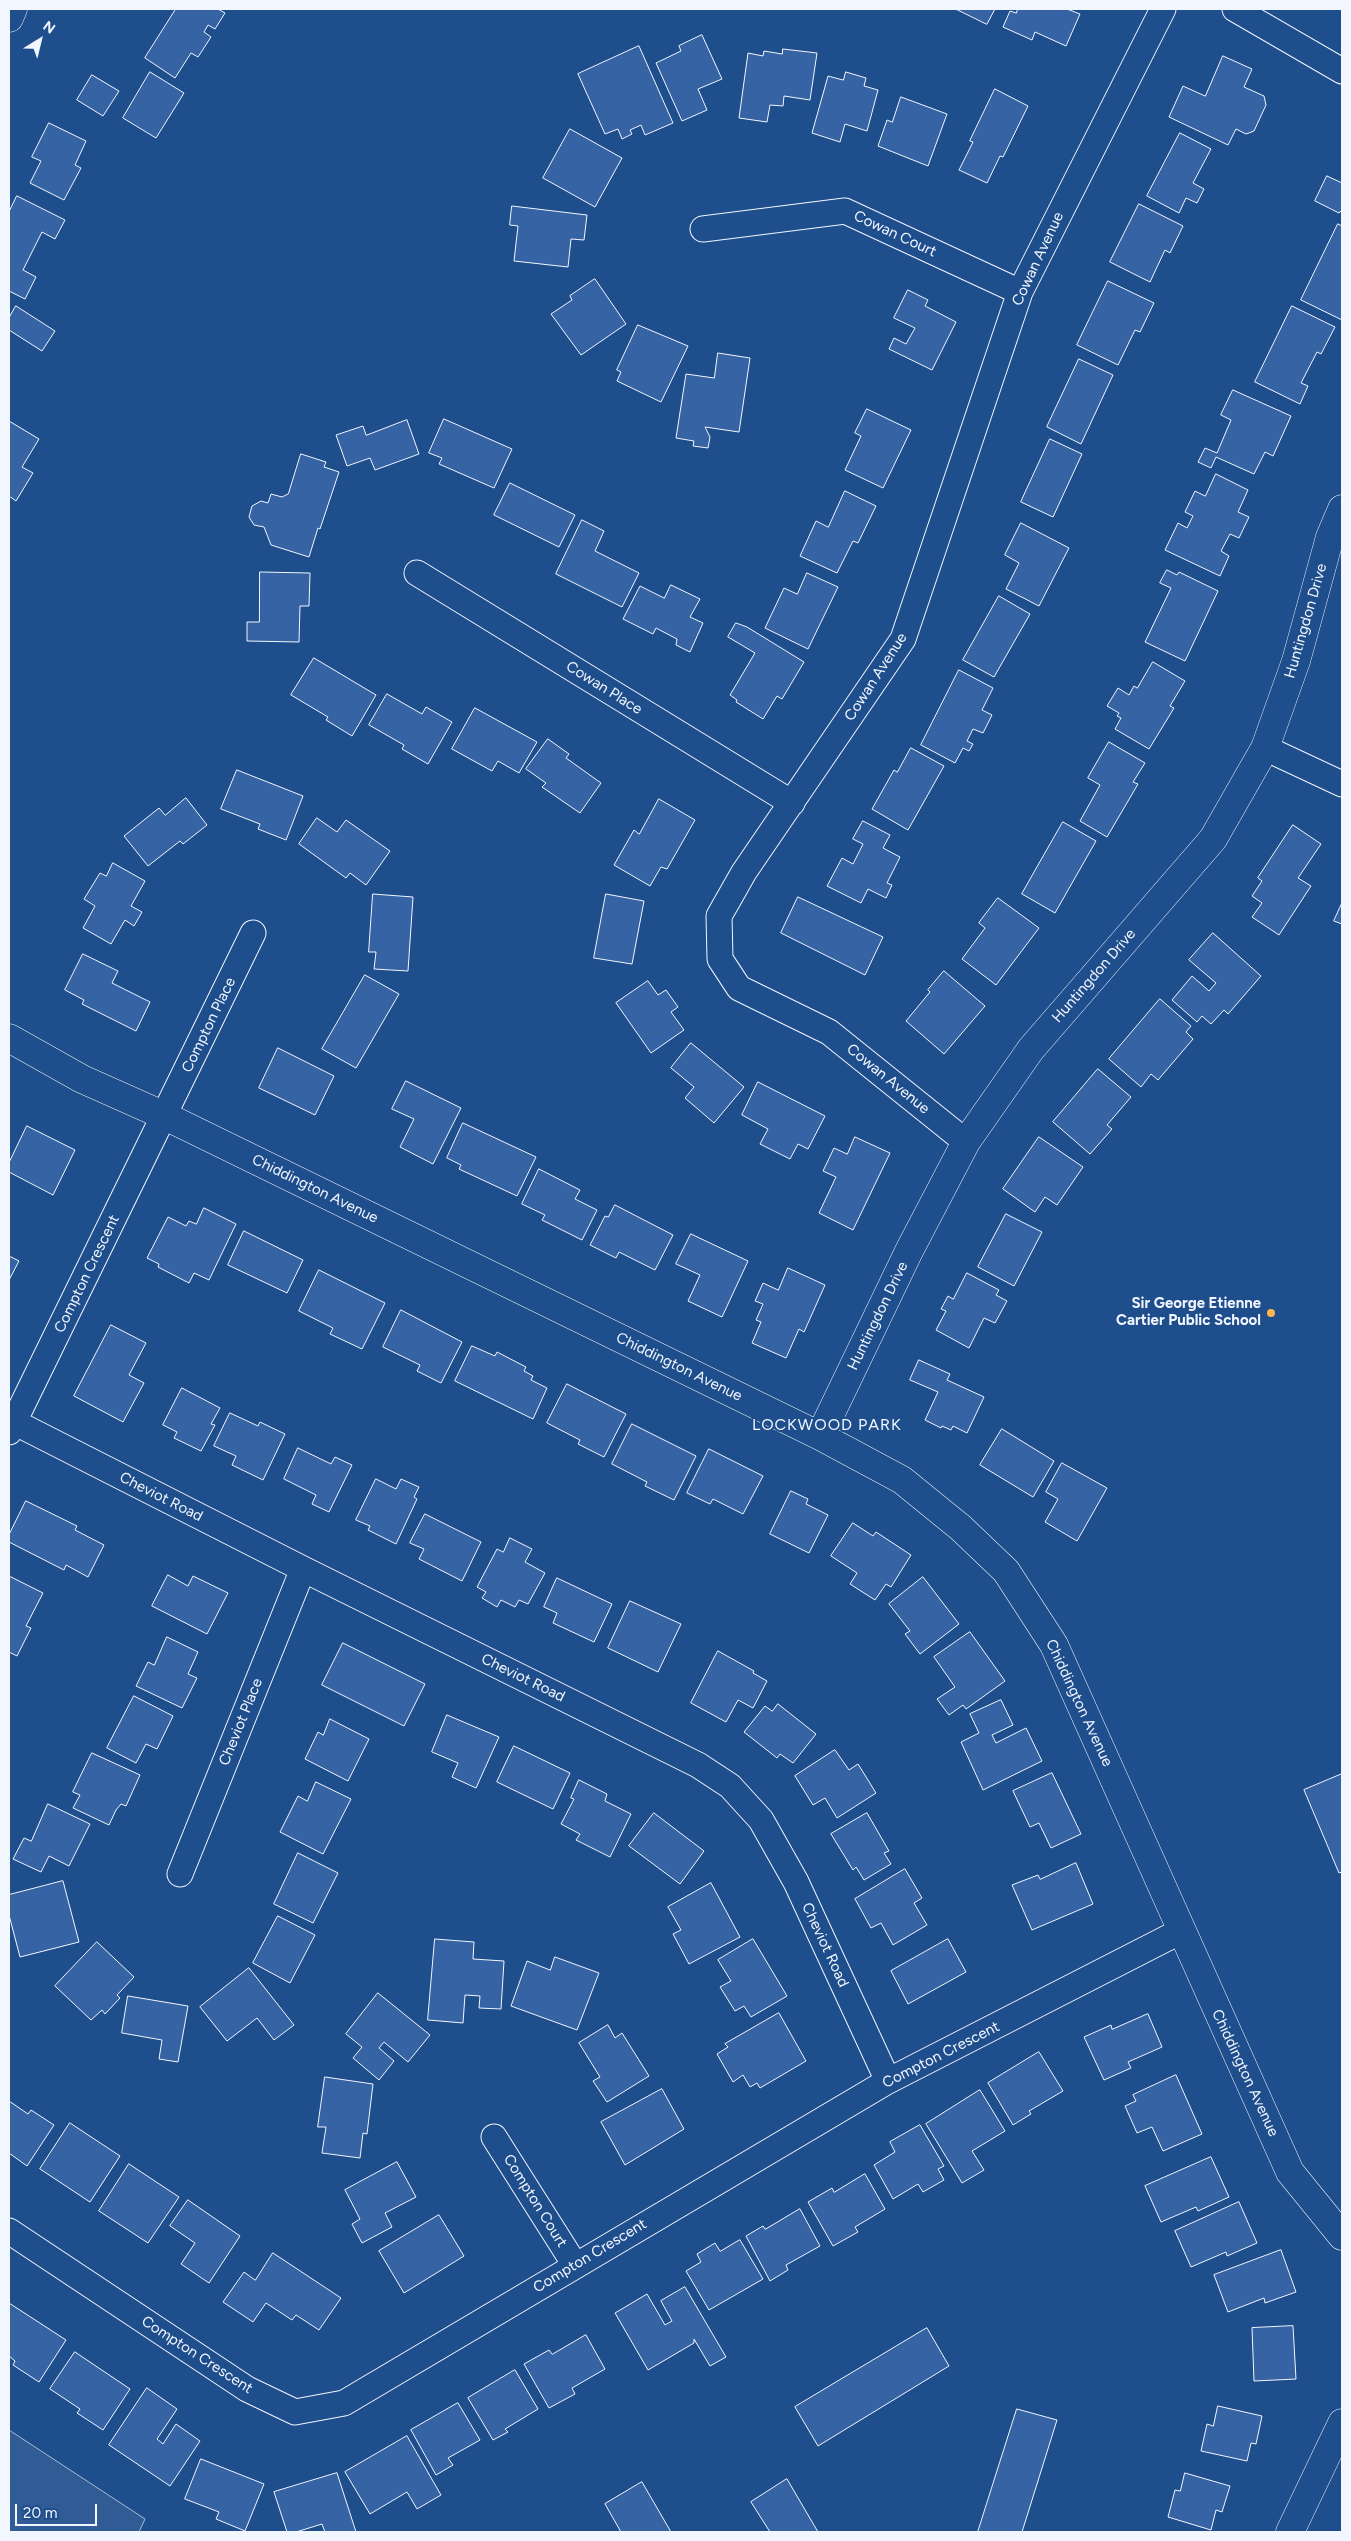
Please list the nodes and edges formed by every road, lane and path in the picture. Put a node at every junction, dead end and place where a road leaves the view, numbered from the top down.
1 (13, 9) edge
2 (1163, 9) edge
3 (1235, 9) edge
4 (9, 18) edge
5 (1342, 71) edge
6 (703, 228) dead end
7 (1020, 292) junction
8 (1342, 509) edge
9 (417, 573) dead end
10 (1265, 748) junction
11 (1342, 784) edge
12 (792, 803) junction
13 (253, 933) dead end
14 (9, 1038) edge
15 (165, 1116) junction
16 (966, 1142) junction
17 (12, 1427) edge
18 (820, 1436) junction
19 (303, 1569) junction
20 (180, 1874) dead end
21 (1182, 1932) junction
22 (888, 2081) junction
23 (494, 2137) dead end
24 (9, 2231) edge
25 (1342, 2236) edge
26 (575, 2265) junction
27 (1342, 2423) edge
28 (1290, 2532) edge

1 - 4 street
2 - 7 street, Cowan Avenue
3 - 5 street
6 - 7 street, Cowan Court
7 - 12 street, Cowan Avenue
8 - 10 street, Huntingdon Drive
9 - 12 street, Cowan Place
10 - 11 street
10 - 16 street, Huntingdon Drive
12 - 16 street, Cowan Avenue
13 - 15 street, Compton Place
14 - 15 street, Chiddington Avenue
15 - 17 street, Compton Crescent
15 - 18 street, Chiddington Avenue
16 - 18 street, Huntingdon Drive
17 - 19 street, Cheviot Road
18 - 21 street, Chiddington Avenue
19 - 20 street, Cheviot Place
19 - 22 street, Cheviot Road
21 - 22 street, Compton Crescent
21 - 25 street, Chiddington Avenue
22 - 26 street, Compton Crescent
23 - 26 street, Compton Court
24 - 26 street, Compton Crescent
27 - 28 street

